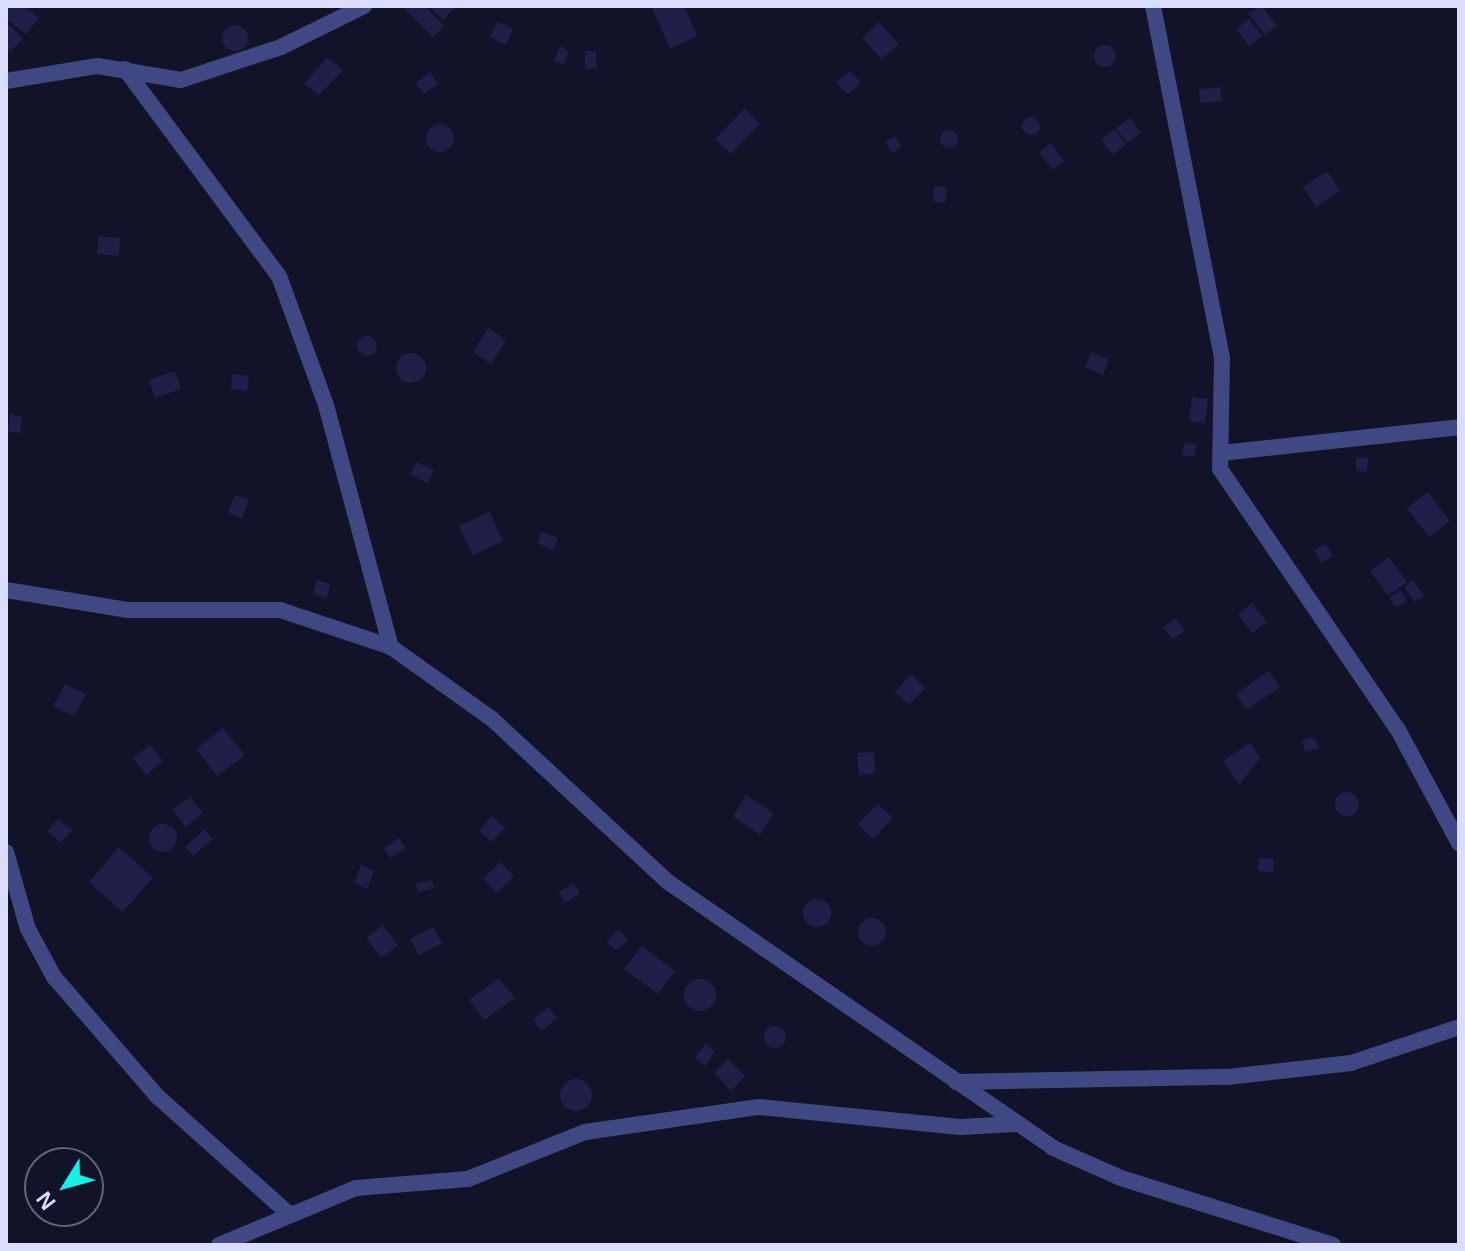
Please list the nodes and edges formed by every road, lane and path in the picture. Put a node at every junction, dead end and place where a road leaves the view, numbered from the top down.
1 (364, 6) edge
2 (1153, 6) edge
3 (125, 69) junction
4 (6, 81) edge
5 (1459, 427) edge
6 (1221, 453) junction
7 (6, 590) edge
8 (391, 647) junction
9 (1459, 843) edge
10 (6, 852) edge
11 (1459, 1027) edge
12 (956, 1082) junction
13 (1017, 1124) junction
14 (289, 1214) junction
15 (219, 1245) edge
16 (1333, 1245) edge

1 - 3 street
2 - 6 street
3 - 4 street
3 - 8 street
5 - 6 street
6 - 9 street
7 - 8 street
8 - 12 street
10 - 14 street
11 - 12 street
12 - 13 street
13 - 14 street
13 - 16 street
14 - 15 street

